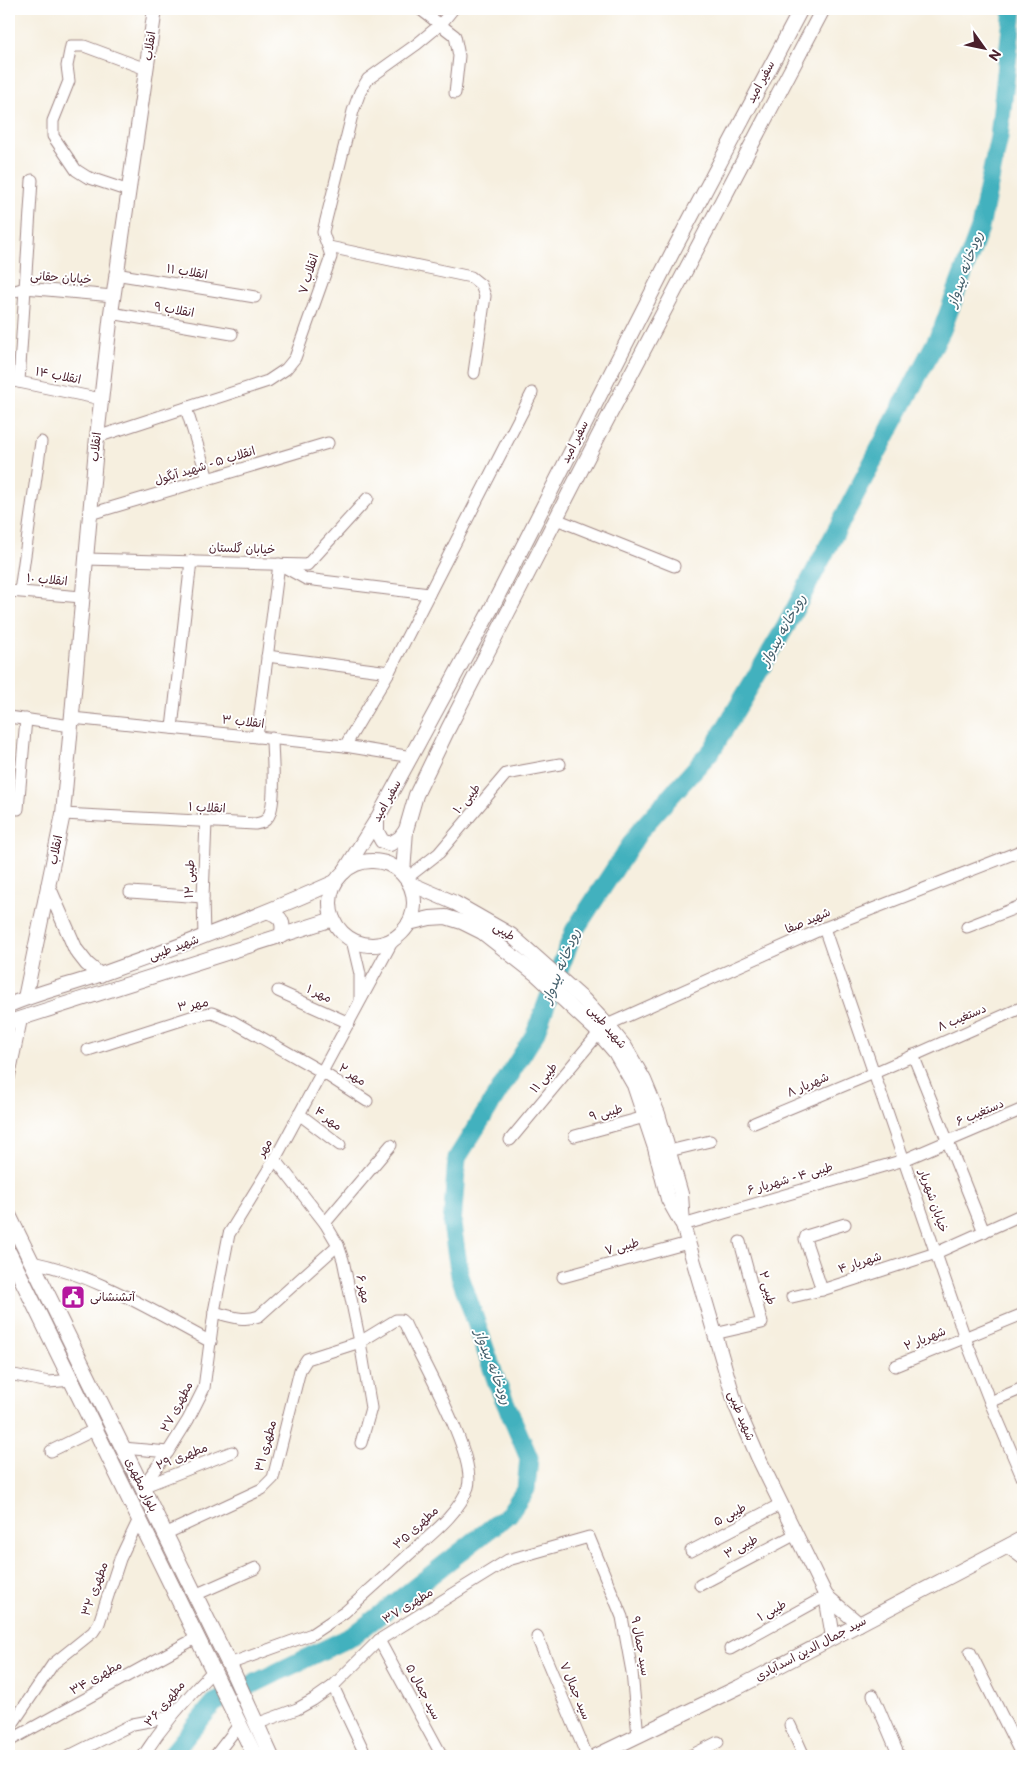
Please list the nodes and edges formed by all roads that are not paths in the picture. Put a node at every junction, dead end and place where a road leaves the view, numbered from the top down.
1 (155, 9) edge
2 (420, 9) edge
3 (453, 9) edge
4 (801, 9) edge
5 (823, 9) edge
6 (441, 24) junction
7 (146, 69) junction
8 (455, 92) dead end
9 (32, 180) dead end
10 (130, 190) junction
11 (330, 247) junction
12 (115, 274) junction
13 (25, 288) junction
14 (9, 293) edge
15 (113, 296) junction
16 (255, 297) dead end
17 (111, 313) junction
18 (232, 334) dead end
19 (474, 373) dead end
20 (14, 381) edge
21 (532, 393) dead end
22 (101, 399) junction
23 (186, 408) junction
24 (97, 437) junction
25 (41, 442) dead end
26 (328, 443) dead end
27 (208, 479) junction
28 (368, 498) dead end
29 (90, 514) junction
30 (556, 519) junction
31 (86, 559) junction
32 (192, 562) junction
33 (279, 564) junction
34 (674, 566) dead end
35 (14, 591) edge
36 (429, 594) junction
37 (82, 597) junction
38 (267, 656) junction
39 (389, 672) junction
40 (9, 716) edge
41 (26, 719) junction
42 (72, 722) junction
43 (172, 728) junction
44 (258, 737) junction
45 (272, 738) junction
46 (345, 746) junction
47 (412, 757) junction
48 (560, 764) dead end
49 (18, 809) dead end
50 (63, 814) junction
51 (377, 819) junction
52 (206, 822) junction
53 (406, 830) junction
54 (1023, 850) edge
55 (340, 877) junction
56 (407, 879) junction
57 (48, 886) junction
58 (130, 892) dead end
59 (203, 897) junction
60 (1023, 905) edge
61 (269, 912) junction
62 (333, 919) junction
63 (967, 927) dead end
64 (405, 928) junction
65 (824, 928) junction
66 (281, 936) junction
67 (204, 937) junction
68 (352, 940) junction
69 (542, 971) junction
70 (100, 975) junction
71 (278, 991) dead end
72 (25, 998) junction
73 (360, 1003) junction
74 (9, 1005) edge
75 (579, 1005) joint
76 (1023, 1007) edge
77 (15, 1020) edge
78 (349, 1023) junction
79 (603, 1029) junction
80 (88, 1050) dead end
81 (913, 1055) junction
82 (322, 1072) junction
83 (874, 1073) junction
84 (9, 1078) edge
85 (367, 1101) dead end
86 (1023, 1110) edge
87 (299, 1114) junction
88 (645, 1117) junction
89 (754, 1123) dead end
90 (575, 1136) dead end
91 (510, 1140) dead end
92 (710, 1140) dead end
93 (948, 1142) junction
94 (340, 1145) dead end
95 (391, 1145) dead end
96 (669, 1151) junction
97 (275, 1159) junction
98 (904, 1160) junction
99 (1023, 1214) edge
100 (9, 1216) edge
101 (325, 1223) junction
102 (845, 1224) dead end
103 (683, 1225) junction
104 (984, 1232) junction
105 (740, 1242) dead end
106 (688, 1243) junction
107 (338, 1245) junction
108 (9, 1253) edge
109 (936, 1253) junction
110 (32, 1262) junction
111 (563, 1277) dead end
112 (822, 1290) junction
113 (792, 1297) dead end
114 (214, 1312) junction
115 (1023, 1314) edge
116 (64, 1326) junction
117 (49, 1333) junction
118 (714, 1334) junction
119 (966, 1338) junction
120 (212, 1342) junction
121 (360, 1342) junction
122 (895, 1366) dead end
123 (9, 1374) edge
124 (72, 1380) junction
125 (1023, 1388) edge
126 (990, 1402) junction
127 (96, 1429) junction
128 (361, 1442) dead end
129 (123, 1448) junction
130 (51, 1451) dead end
131 (168, 1452) junction
132 (232, 1452) dead end
133 (1023, 1479) edge
134 (142, 1487) junction
135 (781, 1504) junction
136 (139, 1519) junction
137 (165, 1534) junction
138 (796, 1534) junction
139 (590, 1537) joint
140 (1023, 1538) edge
141 (1007, 1547) junction
142 (691, 1551) dead end
143 (1023, 1559) edge
144 (256, 1568) dead end
145 (700, 1585) dead end
146 (195, 1595) junction
147 (826, 1596) junction
148 (858, 1624) junction
149 (537, 1636) dead end
150 (833, 1637) junction
151 (196, 1638) junction
152 (380, 1640) junction
153 (730, 1649) dead end
154 (970, 1652) dead end
155 (230, 1667) junction
156 (214, 1674) junction
157 (333, 1686) junction
158 (239, 1688) junction
159 (224, 1695) junction
160 (872, 1695) dead end
161 (171, 1717) junction
162 (236, 1718) junction
163 (256, 1724) junction
164 (790, 1726) dead end
165 (9, 1729) edge
166 (638, 1736) junction
167 (9, 1741) edge
168 (718, 1742) dead end
169 (69, 1756) edge
170 (142, 1756) edge
171 (215, 1756) edge
172 (255, 1756) edge
173 (272, 1756) edge
174 (366, 1756) edge
175 (442, 1756) edge
176 (587, 1756) edge
177 (596, 1756) edge
178 (690, 1756) edge
179 (804, 1756) edge
180 (900, 1756) edge
181 (1022, 1756) edge

1 - 7 street, انقلاب
2 - 6 street
3 - 6 street, انقلاب ۷
4 - 47 street, سفیر امید
5 - 30 street, سفیر امید
6 - 8 street
6 - 11 street, انقلاب ۷
7 - 10 street, انقلاب
7 - 10 street
9 - 13 street
10 - 12 street, انقلاب
11 - 19 street
11 - 23 street, انقلاب ۷
12 - 15 street, انقلاب
12 - 16 street, انقلاب ۱۱
13 - 14 street, خیابان حقانی
13 - 15 street, خیابان حقانی
13 - 20 street
15 - 17 street, انقلاب
17 - 18 street, انقلاب ۹
17 - 22 street, انقلاب
20 - 22 street, انقلاب ۱۴
21 - 36 street
22 - 24 street, انقلاب
23 - 24 street, انقلاب ۷
23 - 27 street
24 - 29 street, انقلاب
25 - 35 street
26 - 27 street, انقلاب ۵ - شهید آبگول
27 - 29 street, انقلاب ۵ - شهید آبگول
28 - 33 street, خیابان گلستان
29 - 31 street, انقلاب
30 - 34 street
30 - 53 street, سفیر امید
31 - 32 street, خیابان گلستان
31 - 37 street, انقلاب
32 - 33 street, خیابان گلستان
32 - 43 street
33 - 36 street
33 - 38 street
35 - 37 street, انقلاب ۱۰
36 - 39 street
37 - 42 street, انقلاب
38 - 39 street
38 - 44 street
39 - 46 street
40 - 41 street, انقلاب ۳
41 - 42 street, انقلاب ۳
41 - 49 street
42 - 43 street, انقلاب ۳
42 - 50 street, انقلاب
43 - 44 street, انقلاب ۳
44 - 45 street, انقلاب ۳
45 - 46 street, انقلاب ۳
45 - 52 street, انقلاب ۱
46 - 47 street, انقلاب ۳
47 - 51 street, سفیر امید
48 - 56 street, طیبی ۱۰
50 - 52 street, انقلاب ۱
50 - 57 street, انقلاب
51 - 53 street
51 - 55 street, سفیر امید
52 - 59 street, طیبی ۱۲
53 - 56 street, سفیر امید
54 - 65 street, شهید صفا
55 - 56 street
55 - 61 street, شهید طیبی
55 - 62 street
56 - 64 street
56 - 69 street, طیبی
57 - 70 street
57 - 72 street, انقلاب
58 - 59 street
59 - 67 street, طیبی ۱۲
60 - 63 street
61 - 66 street
61 - 67 street, شهید طیبی
62 - 66 street, شهید طیبی
62 - 68 street
64 - 68 street
64 - 69 street, طیبی
64 - 73 street, مهر
65 - 79 street, شهید صفا
65 - 83 street, خیابان شهریار
66 - 77 street, شهید طیبی
67 - 70 street, شهید طیبی
68 - 73 street, مهر
69 - 75 street, طیبی
70 - 72 street, شهید طیبی
71 - 78 street, مهر ۱
72 - 74 street, شهید طیبی
73 - 78 street, مهر
75 - 79 street, شهید طیبی
76 - 81 street, دستغیب ۸
77 - 84 street
78 - 82 street, مهر
79 - 88 street, شهید طیبی
79 - 91 street, طیبی ۱۱
79 - 96 street, شهید طیبی
80 - 82 street, مهر ۳
81 - 83 street, دستغیب ۸
81 - 93 street
82 - 85 street, مهر ۲
82 - 87 street, مهر
83 - 89 street, شهریار ۸
83 - 98 street, خیابان شهریار
86 - 93 street, دستغیب ۶
87 - 94 street, مهر ۴
87 - 97 street, مهر
88 - 90 street, طیبی ۹
88 - 103 street, شهید طیبی
92 - 96 street
93 - 98 street, دستغیب ۶
93 - 104 street
95 - 101 street
96 - 103 street, شهید طیبی
97 - 101 street, مهر ۶
97 - 114 street, مهر
98 - 103 street, طیبی ۴ - شهریار ۶
98 - 109 street, خیابان شهریار
99 - 104 street, شهریار ۴
100 - 110 main road, بلوار مطهری
101 - 107 street, مهر ۶
102 - 112 street
103 - 106 street, شهید طیبی
104 - 109 street, شهریار ۴
105 - 118 street, طیبی ۲
106 - 111 street, طیبی ۷
106 - 118 street, شهید طیبی
107 - 114 street
107 - 121 street, مهر ۶
108 - 117 main road, بلوار مطهری
109 - 112 street, شهریار ۴
109 - 119 street, خیابان شهریار
110 - 116 main road, بلوار مطهری
110 - 120 street
112 - 113 street, شهریار ۴
114 - 120 street, مطهری ۲۷
115 - 119 street, شهریار ۲
116 - 117 main road
116 - 129 main road, بلوار مطهری
117 - 124 main road, بلوار مطهری
118 - 135 street, شهید طیبی
119 - 122 street, شهریار ۲
119 - 126 street, خیابان شهریار
120 - 131 street, مطهری ۲۷
121 - 128 street, مهر ۶
121 - 137 street, مطهری ۳۱
121 - 155 street, مطهری ۳۵
123 - 124 street
124 - 127 main road, بلوار مطهری
125 - 126 street
126 - 133 street, خیابان شهریار
127 - 130 street
127 - 136 main road, بلوار مطهری
129 - 131 street, مطهری ۲۷
129 - 134 main road, بلوار مطهری
131 - 134 street, مطهری ۲۷
132 - 134 street, مطهری ۲۹
134 - 137 main road, بلوار مطهری
135 - 138 street, شهید طیبی
135 - 142 street, طیبی ۵
136 - 151 main road, بلوار مطهری
136 - 165 street, مطهری ۳۲
137 - 146 main road, بلوار مطهری
138 - 145 street, طیبی ۳
138 - 147 street, شهید طیبی
139 - 152 street, مطهری ۳۷
139 - 166 street, سید جمال ۹
140 - 141 street, سید جمال الدین اسدآبادی
141 - 143 street
141 - 148 street, سید جمال الدین اسدآبادی
144 - 146 street
146 - 155 main road, بلوار مطهری
147 - 148 street, شهید طیبی
147 - 150 street, شهید طیبی
147 - 153 street, طیبی ۱
148 - 150 street, سید جمال الدین اسدآبادی
149 - 176 street, سید جمال ۷
150 - 166 street, سید جمال الدین اسدآبادی
151 - 156 main road, بلوار مطهری
151 - 167 street, مطهری ۳۴
152 - 157 street, مطهری ۳۷
152 - 175 street, سید جمال ۵
154 - 181 street
155 - 158 main road, بلوار مطهری
156 - 159 main road, بلوار مطهری
156 - 161 street, مطهری ۳۶
157 - 163 street, مطهری ۳۷
157 - 174 street
158 - 159 main road
158 - 163 main road, بلوار مطهری
159 - 162 main road, بلوار مطهری
160 - 180 street
161 - 169 street
161 - 170 street, مطهری ۳۶
162 - 171 street
162 - 172 main road, بلوار مطهری
163 - 173 main road, بلوار مطهری
164 - 179 street
166 - 177 street, سید جمال الدین اسدآبادی
168 - 178 street

